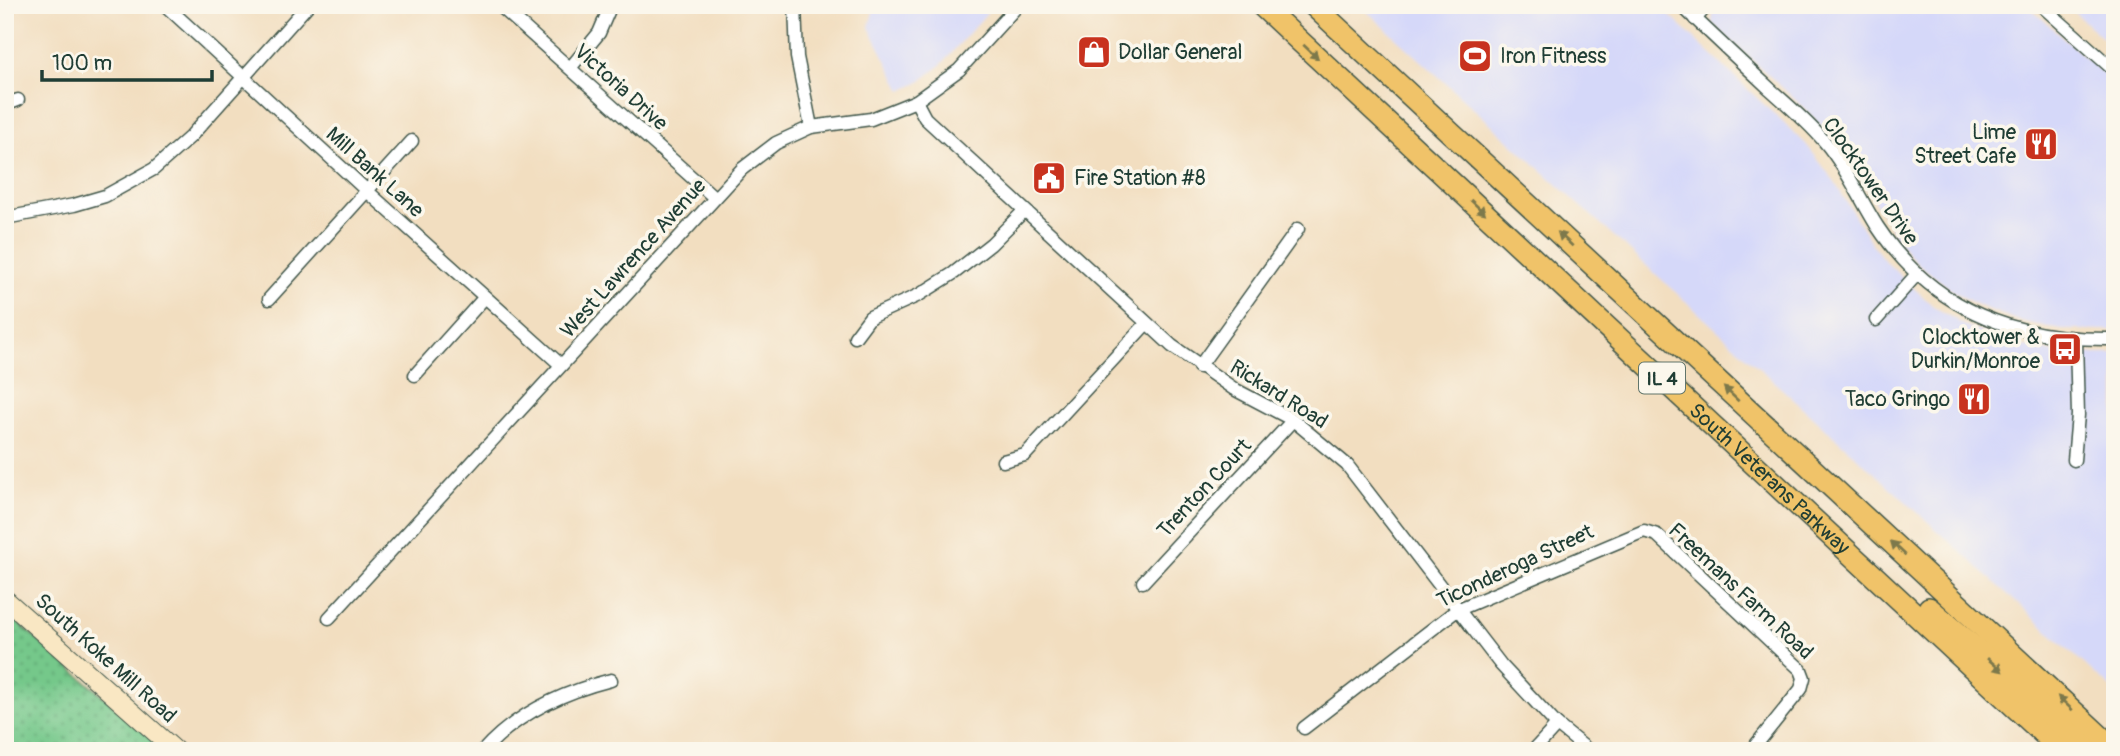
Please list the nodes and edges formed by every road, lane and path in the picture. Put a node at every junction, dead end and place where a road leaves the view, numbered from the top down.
1 (166, 5) edge
2 (308, 5) edge
3 (499, 5) edge
4 (611, 5) edge
5 (795, 5) edge
6 (1018, 5) edge
7 (1261, 5) edge
8 (1297, 5) edge
9 (1313, 5) edge
10 (1681, 5) edge
11 (1708, 5) edge
12 (2041, 5) edge
13 (1695, 19) junction
14 (571, 68) junction
15 (2115, 71) edge
16 (1387, 73) junction
17 (243, 78) junction
18 (916, 101) junction
19 (811, 127) junction
20 (412, 141) dead end
21 (367, 191) junction
22 (715, 198) junction
23 (1024, 211) junction
24 (5, 218) edge
25 (1298, 229) dead end
26 (1917, 274) junction
27 (485, 298) junction
28 (269, 299) dead end
29 (1876, 320) dead end
30 (1146, 324) junction
31 (855, 337) dead end
32 (2076, 340) junction
33 (2115, 340) edge
34 (562, 365) junction
35 (1199, 367) junction
36 (415, 374) dead end
37 (1293, 420) junction
38 (2074, 460) dead end
39 (1003, 461) dead end
40 (1650, 532) joint
41 (1845, 549) junction
42 (1880, 580) junction
43 (1143, 582) dead end
44 (5, 599) edge
45 (1457, 610) junction
46 (329, 618) dead end
47 (611, 680) dead end
48 (1557, 725) junction
49 (1304, 728) dead end
50 (2115, 750) edge
51 (176, 751) edge
52 (483, 751) edge
53 (1534, 751) edge
54 (1589, 751) edge
55 (1751, 751) edge
56 (2049, 751) edge
57 (2062, 751) edge
58 (2089, 751) edge

1 - 17 street, Mill Bank Lane
2 - 17 street
3 - 14 street, Victoria Drive
4 - 14 street
5 - 19 street
6 - 18 street, West Lawrence Avenue
7 -> 41 highway, South Veterans Parkway / IL 4
8 - 16 highway
9 - 16 highway, South Veterans Parkway / IL 4
10 - 13 street, Clocktower Drive
11 - 13 street
12 - 15 street
13 - 26 street, Clocktower Drive
14 - 22 street, Victoria Drive
50 -> 16 highway, South Veterans Parkway / IL 4
17 - 21 street, Mill Bank Lane
17 - 24 street
18 - 19 street, West Lawrence Avenue
18 - 23 street, Rickard Road
19 - 22 street, West Lawrence Avenue
20 - 21 street
21 - 27 street, Mill Bank Lane
21 - 28 street
22 - 34 street, West Lawrence Avenue
23 - 30 street, Rickard Road
23 - 31 street
25 - 35 street
26 - 29 street
26 - 32 street, Clocktower Drive
27 - 34 street, Mill Bank Lane
27 - 36 street
30 - 35 street, Rickard Road
30 - 39 street
32 - 33 street, Clocktower Drive
32 - 38 street
34 - 46 street, West Lawrence Avenue
35 - 37 street, Rickard Road
37 - 43 street, Trenton Court
37 - 45 street, Rickard Road
40 - 45 street, Ticonderoga Street
40 - 55 street, Freemans Farm Road
41 - 42 highway, South Veterans Parkway / IL 4
41 -> 58 highway
42 - 56 highway
42 - 57 highway, South Veterans Parkway / IL 4
44 - 51 street, South Koke Mill Road
45 - 48 street, Rickard Road
45 - 49 street, Ticonderoga Street
47 - 52 street
48 - 53 street
48 - 54 street, Rickard Road

